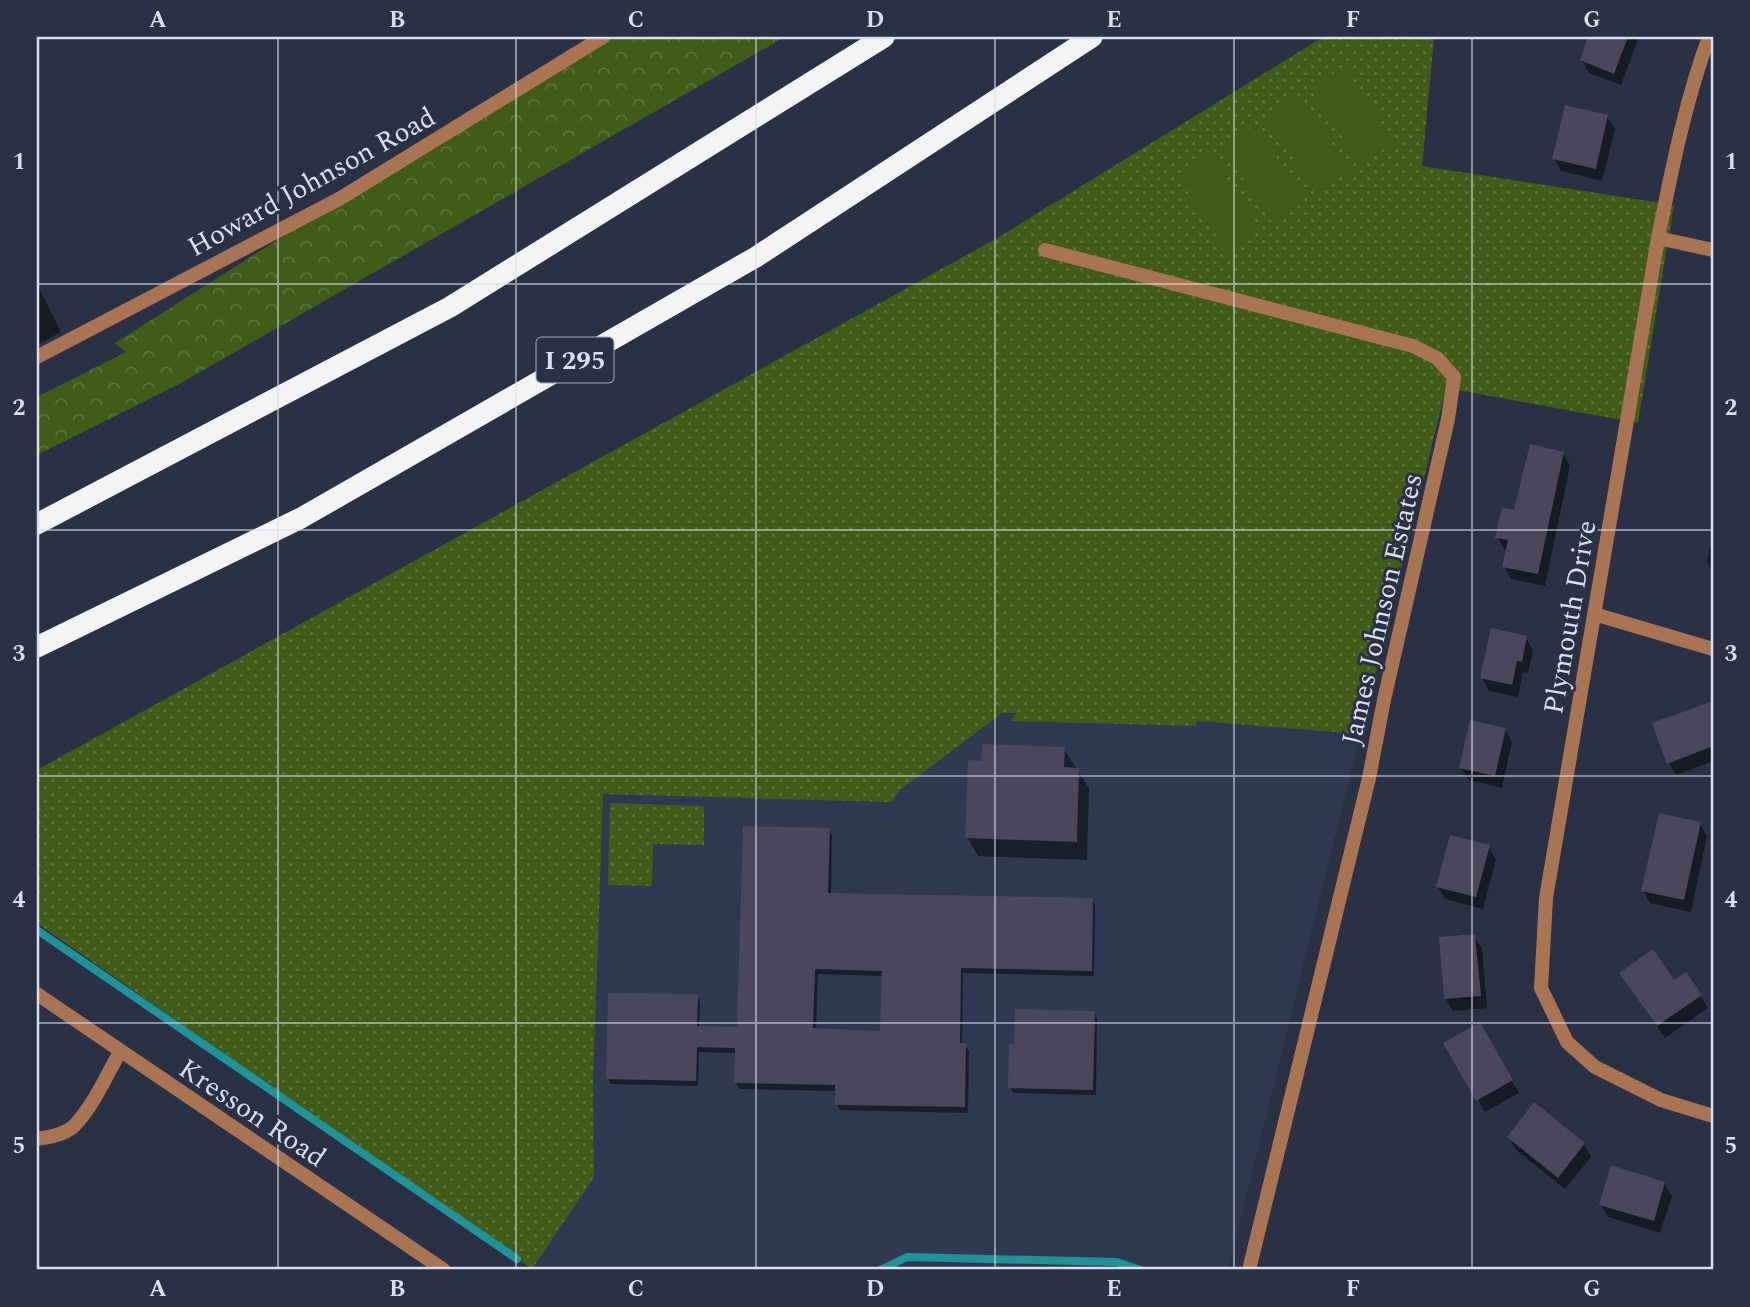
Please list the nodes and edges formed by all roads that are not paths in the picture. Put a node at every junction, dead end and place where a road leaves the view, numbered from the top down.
1 (603, 37) edge
2 (884, 37) edge
3 (1092, 37) edge
4 (1709, 37) edge
5 (1658, 237) junction
6 (1045, 250) dead end
7 (1713, 250) edge
8 (37, 357) edge
9 (37, 524) edge
10 (1594, 614) junction
11 (37, 647) edge
12 (1713, 649) edge
13 (37, 994) edge
14 (120, 1052) junction
15 (1713, 1116) edge
16 (37, 1139) edge
17 (444, 1270) edge
18 (1249, 1270) edge

1 - 8 street, Howard Johnson Road
2 - 9 highway
3 - 11 highway, I 295
4 - 5 street, Plymouth Drive
5 - 7 street
5 - 10 street, Plymouth Drive
6 - 18 street, James Johnson Estates
10 - 12 street
10 - 15 street, Plymouth Drive
13 - 14 street, Kresson Road
14 - 16 street
14 - 17 street, Kresson Road

